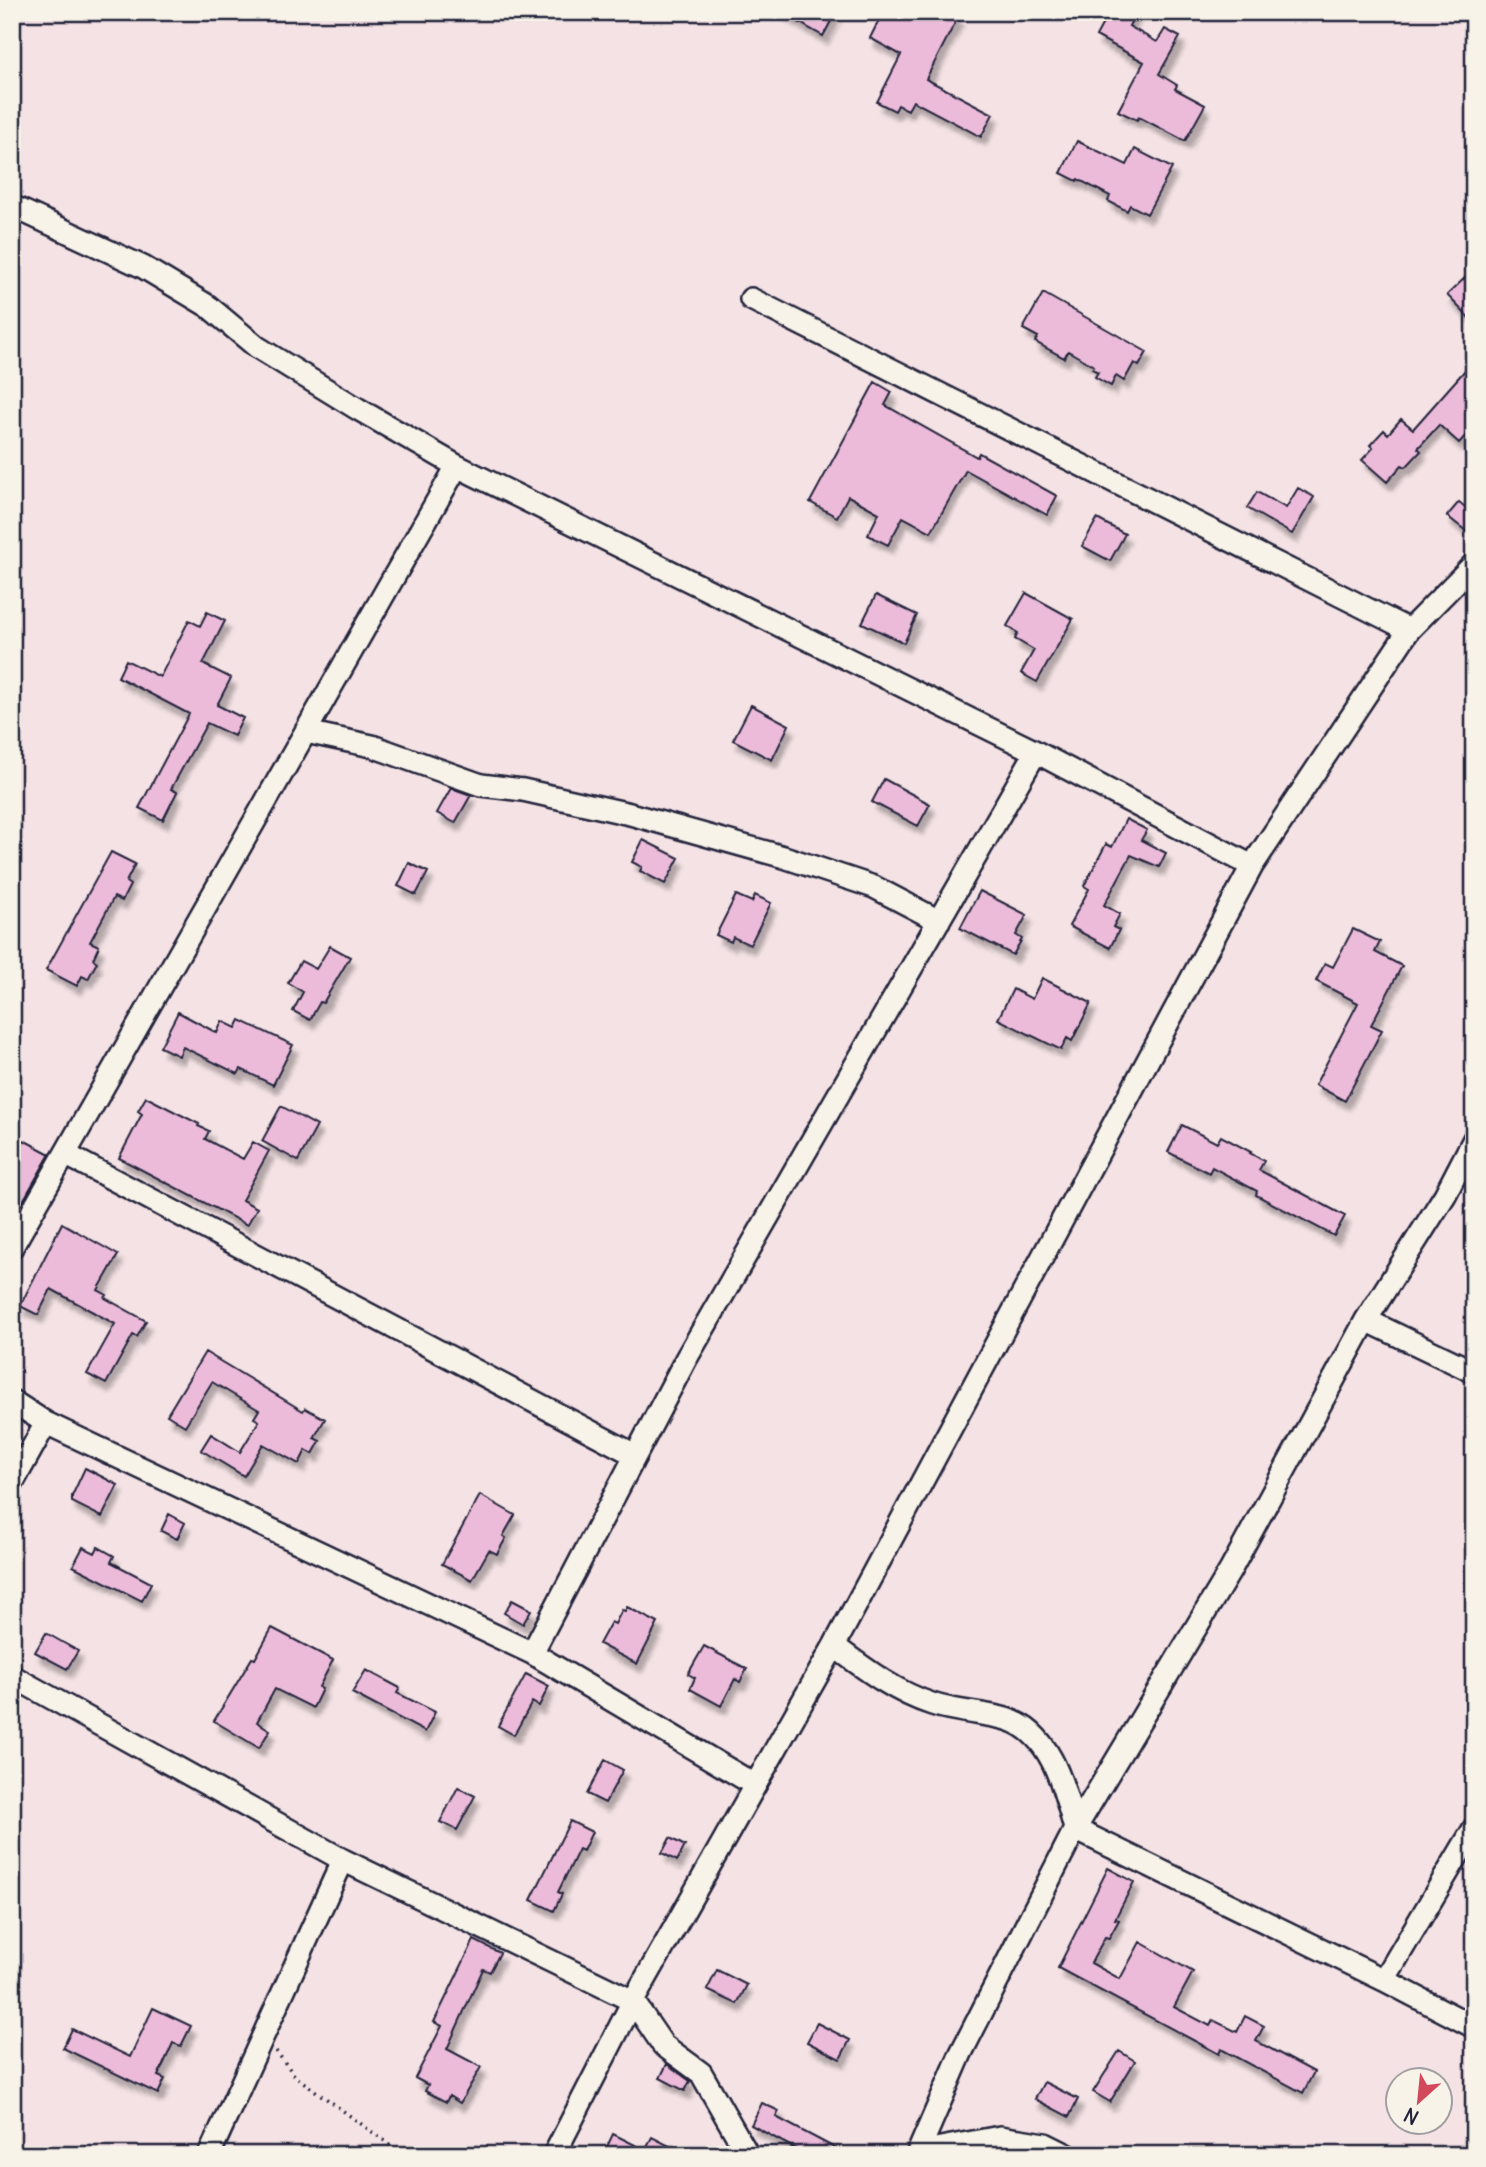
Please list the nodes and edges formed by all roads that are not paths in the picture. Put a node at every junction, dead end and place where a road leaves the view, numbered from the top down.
1 (12, 206) edge
2 (751, 299) dead end
3 (457, 466) junction
4 (1474, 564) edge
5 (1409, 629) junction
6 (306, 732) junction
7 (1037, 752) junction
8 (1252, 866) junction
9 (939, 920) junction
10 (1474, 1139) edge
11 (65, 1154) junction
12 (12, 1247) edge
13 (1366, 1320) junction
14 (1474, 1372) edge
15 (12, 1401) edge
16 (47, 1423) junction
17 (635, 1455) junction
18 (12, 1483) edge
19 (834, 1646) junction
20 (531, 1653) junction
21 (12, 1676) edge
22 (755, 1785) junction
23 (1474, 1828) edge
24 (1075, 1829) junction
25 (343, 1860) junction
26 (1384, 1980) junction
27 (634, 2001) junction
28 (1474, 2027) edge
29 (918, 2153) edge
30 (209, 2155) edge
31 (554, 2155) edge
32 (748, 2155) edge
33 (1067, 2155) edge

1 - 3 street
2 - 5 street
3 - 6 street
3 - 7 street
4 - 5 street
5 - 8 street
6 - 9 street
6 - 11 street
7 - 8 street
7 - 9 street
8 - 19 street
9 - 17 street
10 - 13 street
11 - 12 street
11 - 17 street
13 - 14 street
13 - 24 street
15 - 16 street
16 - 18 street
16 - 20 street
17 - 20 street
19 - 22 street
19 - 24 street
20 - 22 street
21 - 25 street
22 - 27 street
23 - 26 street
24 - 26 street
24 - 29 street
25 - 27 street
25 - 30 street
26 - 28 street
27 - 31 street
27 - 32 street
29 - 33 street

